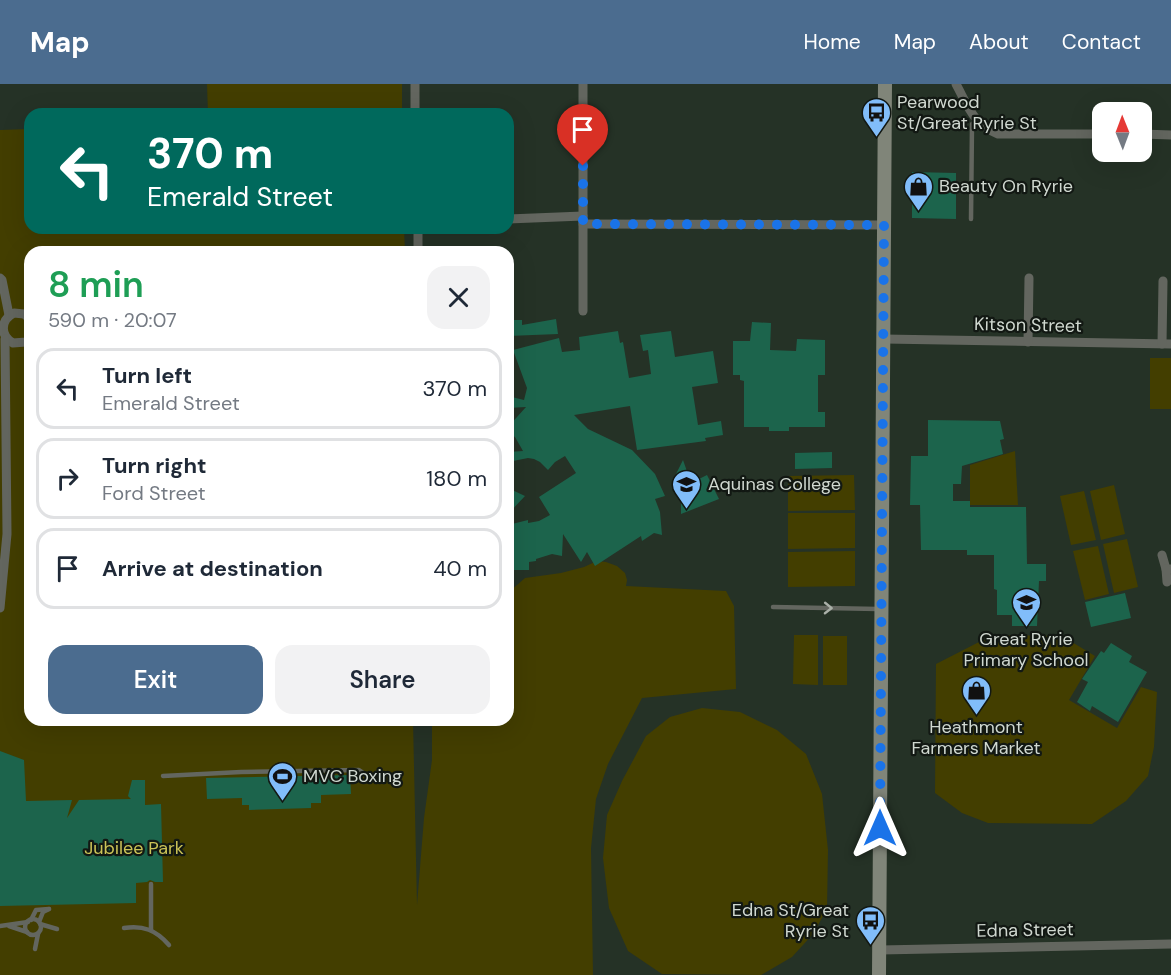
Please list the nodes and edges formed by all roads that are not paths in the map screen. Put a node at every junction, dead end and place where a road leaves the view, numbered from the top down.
1 (415, 84) edge
2 (583, 84) edge
3 (885, 84) edge
4 (956, 84) edge
5 (415, 108) edge
6 (976, 121) junction
7 (1092, 134) edge
8 (1152, 134) edge
9 (1171, 135) edge
10 (514, 219) edge
11 (970, 219) dead end
12 (583, 220) junction
13 (884, 225) junction
14 (0, 278) edge
15 (1029, 278) dead end
16 (1163, 281) dead end
17 (6, 300) junction
18 (19, 313) junction
19 (582, 314) dead end
20 (9, 315) junction
21 (24, 316) edge
22 (5, 339) junction
23 (884, 339) junction
24 (1028, 342) junction
25 (24, 343) edge
26 (19, 344) junction
27 (1166, 344) edge
28 (7, 362) junction
29 (3, 497) edge
30 (1162, 555) dead end
31 (1169, 569) edge
32 (1167, 582) dead end
33 (773, 607) dead end
34 (0, 608) edge
35 (882, 609) junction
36 (163, 776) dead end
37 (371, 778) dead end
38 (152, 884) dead end
39 (30, 921) junction
40 (40, 923) junction
41 (0, 926) edge
42 (9, 926) junction
43 (124, 928) dead end
44 (151, 930) junction
45 (29, 933) junction
46 (39, 933) junction
47 (1171, 944) edge
48 (170, 945) dead end
49 (880, 950) junction
50 (879, 975) edge

1 - 5 street
2 - 12 street
3 - 13 main road
4 - 6 street
6 - 7 street
6 - 11 lane
8 - 9 street
10 - 12 street
12 - 13 street
12 - 19 street
13 - 23 main road
14 - 17 street
15 - 24 street
16 - 27 street
17 - 18 street
17 - 20 street
18 - 20 street
18 - 21 street
20 - 22 street
22 - 26 street
22 - 28 street
23 - 24 street, Kitson Street
23 - 35 main road
24 - 27 street, Kitson Street
25 - 26 street
26 - 28 street
28 - 29 street
29 - 34 street
30 - 31 street
31 - 32 street
33 -> 35 lane
35 - 49 main road
36 - 37 lane
38 - 44 lane
39 - 40 lane
39 - 40 lane
39 - 42 lane
39 - 45 lane
40 - 46 lane
40 - 46 lane
41 - 42 lane
42 - 45 lane
43 - 44 lane
44 - 48 lane
45 - 46 lane
45 - 46 lane
47 - 49 street, Edna Street
49 - 50 main road

